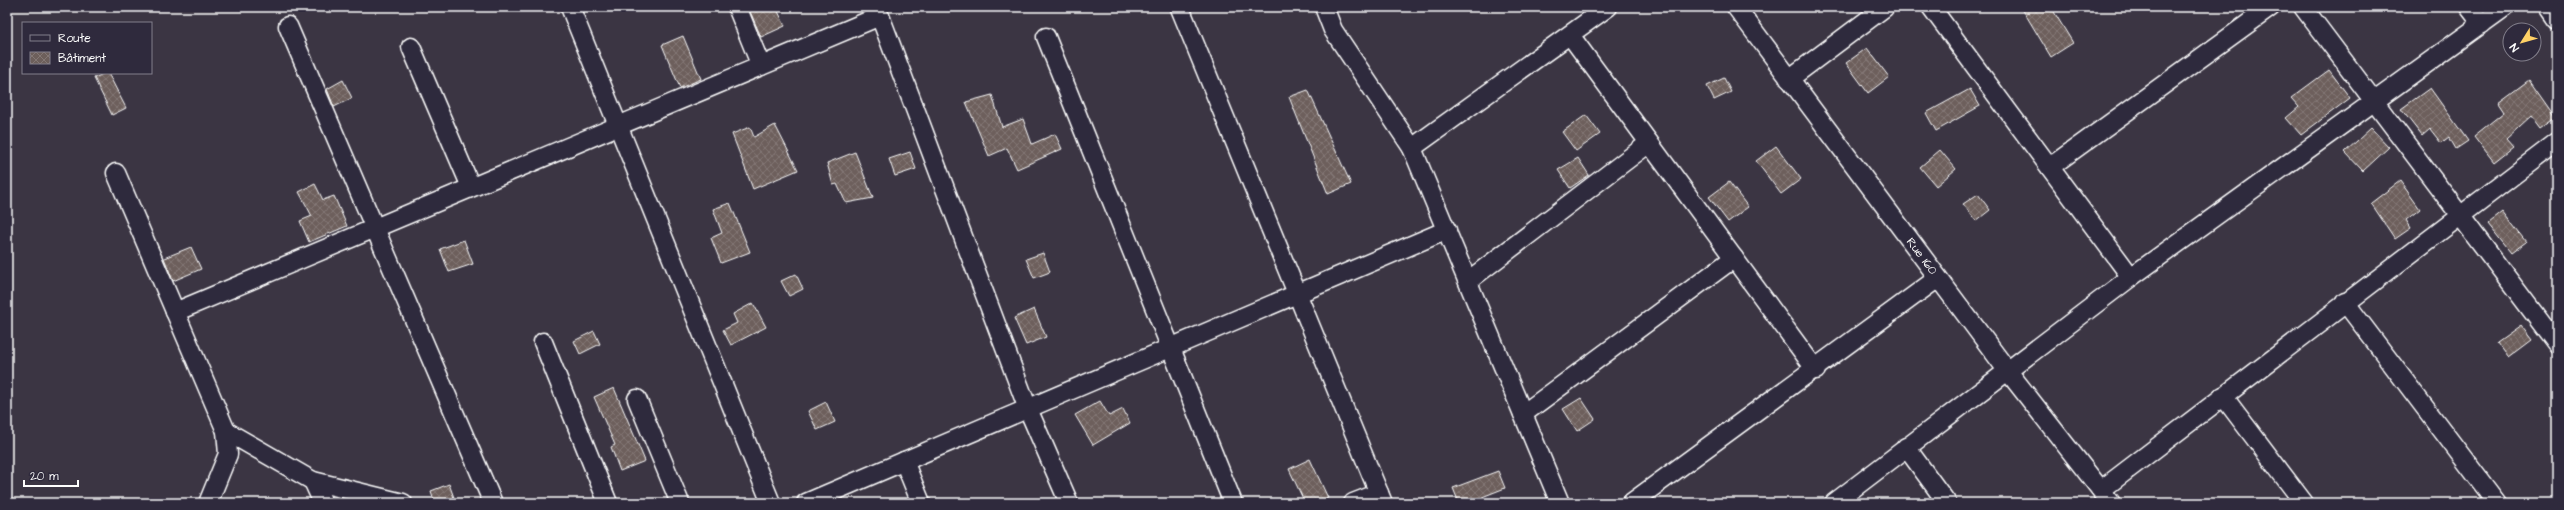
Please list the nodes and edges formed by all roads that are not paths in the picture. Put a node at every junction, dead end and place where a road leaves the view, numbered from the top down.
1 (570, 7) edge
2 (737, 7) edge
3 (1324, 7) edge
4 (1608, 7) edge
5 (1736, 7) edge
6 (1885, 7) edge
7 (1931, 7) edge
8 (2271, 7) edge
9 (2303, 7) edge
10 (2469, 7) edge
11 (2505, 7) edge
12 (2548, 7) edge
13 (1180, 8) edge
14 (2557, 20) edge
15 (2482, 24) junction
16 (288, 26) dead end
17 (1570, 35) junction
18 (1046, 37) dead end
19 (411, 47) dead end
20 (762, 66) junction
21 (1789, 79) junction
22 (2373, 102) junction
23 (618, 126) junction
24 (2557, 142) edge
25 (1649, 143) junction
26 (1412, 148) junction
27 (2050, 167) junction
28 (116, 173) dead end
29 (470, 187) junction
30 (2460, 215) junction
31 (375, 227) junction
32 (1447, 230) junction
33 (1734, 258) junction
34 (2131, 277) junction
35 (1938, 278) junction
36 (1468, 281) junction
37 (1297, 294) junction
38 (2345, 302) junction
39 (175, 312) junction
40 (543, 342) dead end
41 (2557, 344) edge
42 (1171, 348) junction
43 (1816, 370) junction
44 (2007, 370) junction
45 (2224, 396) junction
46 (637, 399) dead end
47 (1028, 409) junction
48 (1523, 414) junction
49 (226, 431) junction
50 (1906, 447) junction
51 (904, 461) junction
52 (313, 481) junction
53 (2106, 496) edge
54 (1381, 498) edge
55 (208, 503) edge
56 (323, 503) edge
57 (403, 503) edge
58 (493, 503) edge
59 (608, 503) edge
60 (680, 503) edge
61 (771, 503) edge
62 (806, 503) edge
63 (921, 503) edge
64 (1070, 503) edge
65 (1233, 503) edge
66 (1353, 503) edge
67 (1560, 503) edge
68 (1631, 503) edge
69 (1834, 503) edge
70 (1947, 503) edge
71 (2304, 503) edge
72 (2497, 503) edge

1 - 23 street
2 - 20 street
3 - 26 street
4 - 17 street
5 - 21 street, Rue 160
6 - 21 street
7 - 27 street
8 - 27 street
9 - 22 street
10 - 15 street
11 - 15 street
12 - 14 street
13 - 37 street
15 - 22 street
16 - 31 street
17 - 25 street
17 - 26 street
18 - 42 street
19 - 29 street
20 - 23 street
20 - 47 street
21 - 35 street, Rue 160
22 - 30 street
22 - 34 street
23 - 29 street
23 - 61 street
24 - 30 street
25 - 33 street
25 - 36 street
26 - 32 street
27 - 34 street
28 - 39 street
29 - 31 street
30 - 38 street
30 - 41 street
31 - 39 street
31 - 58 street
32 - 36 street
32 - 37 street
33 - 43 street
33 - 48 street
34 - 44 street
35 - 43 street
35 - 44 street, Rue 160
36 - 48 street
37 - 42 street
37 - 54 street
38 - 45 street
38 - 72 street
39 - 49 street
40 - 59 street
42 - 47 street
42 - 65 street
43 - 68 street
44 - 50 street
44 - 53 street, Rue 160
45 - 53 street
45 - 71 street
46 - 60 street
47 - 51 street
47 - 64 street
48 - 67 street
49 - 52 street
49 - 55 street
50 - 69 street
50 - 70 street
51 - 62 street
51 - 63 street
52 - 56 street
52 - 57 street
54 - 66 street

